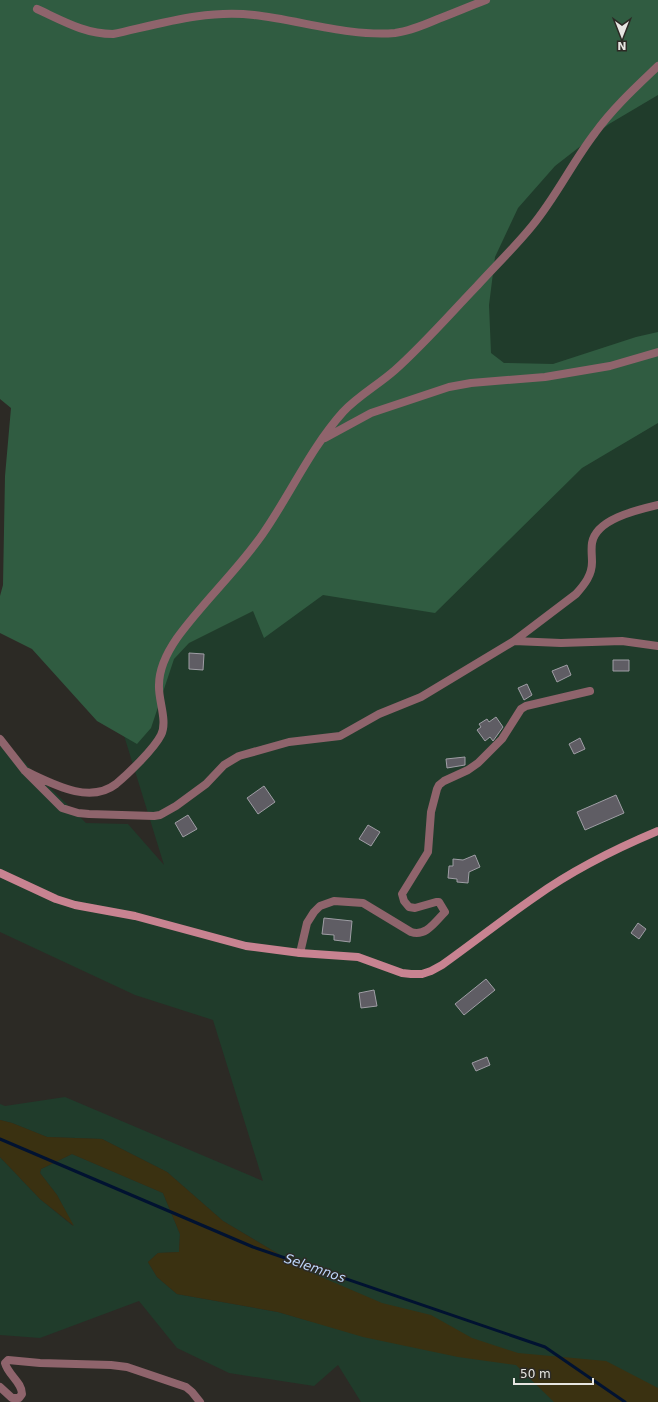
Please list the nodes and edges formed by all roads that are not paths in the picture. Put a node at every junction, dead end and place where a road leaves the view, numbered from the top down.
1 (486, 0) edge
2 (37, 9) dead end
3 (658, 66) edge
4 (658, 352) edge
5 (324, 438) junction
6 (658, 505) edge
7 (514, 641) junction
8 (658, 646) edge
9 (590, 691) dead end
10 (0, 740) edge
11 (25, 771) junction
12 (658, 831) edge
13 (0, 873) edge
14 (300, 953) junction
15 (0, 1387) edge
16 (200, 1402) edge

1 - 2 street
3 - 5 street
4 - 5 street
5 - 11 street
6 - 7 street
7 - 8 street
7 - 11 street
9 - 14 street
10 - 11 street
12 - 14 main road
13 - 14 main road
15 - 16 street

